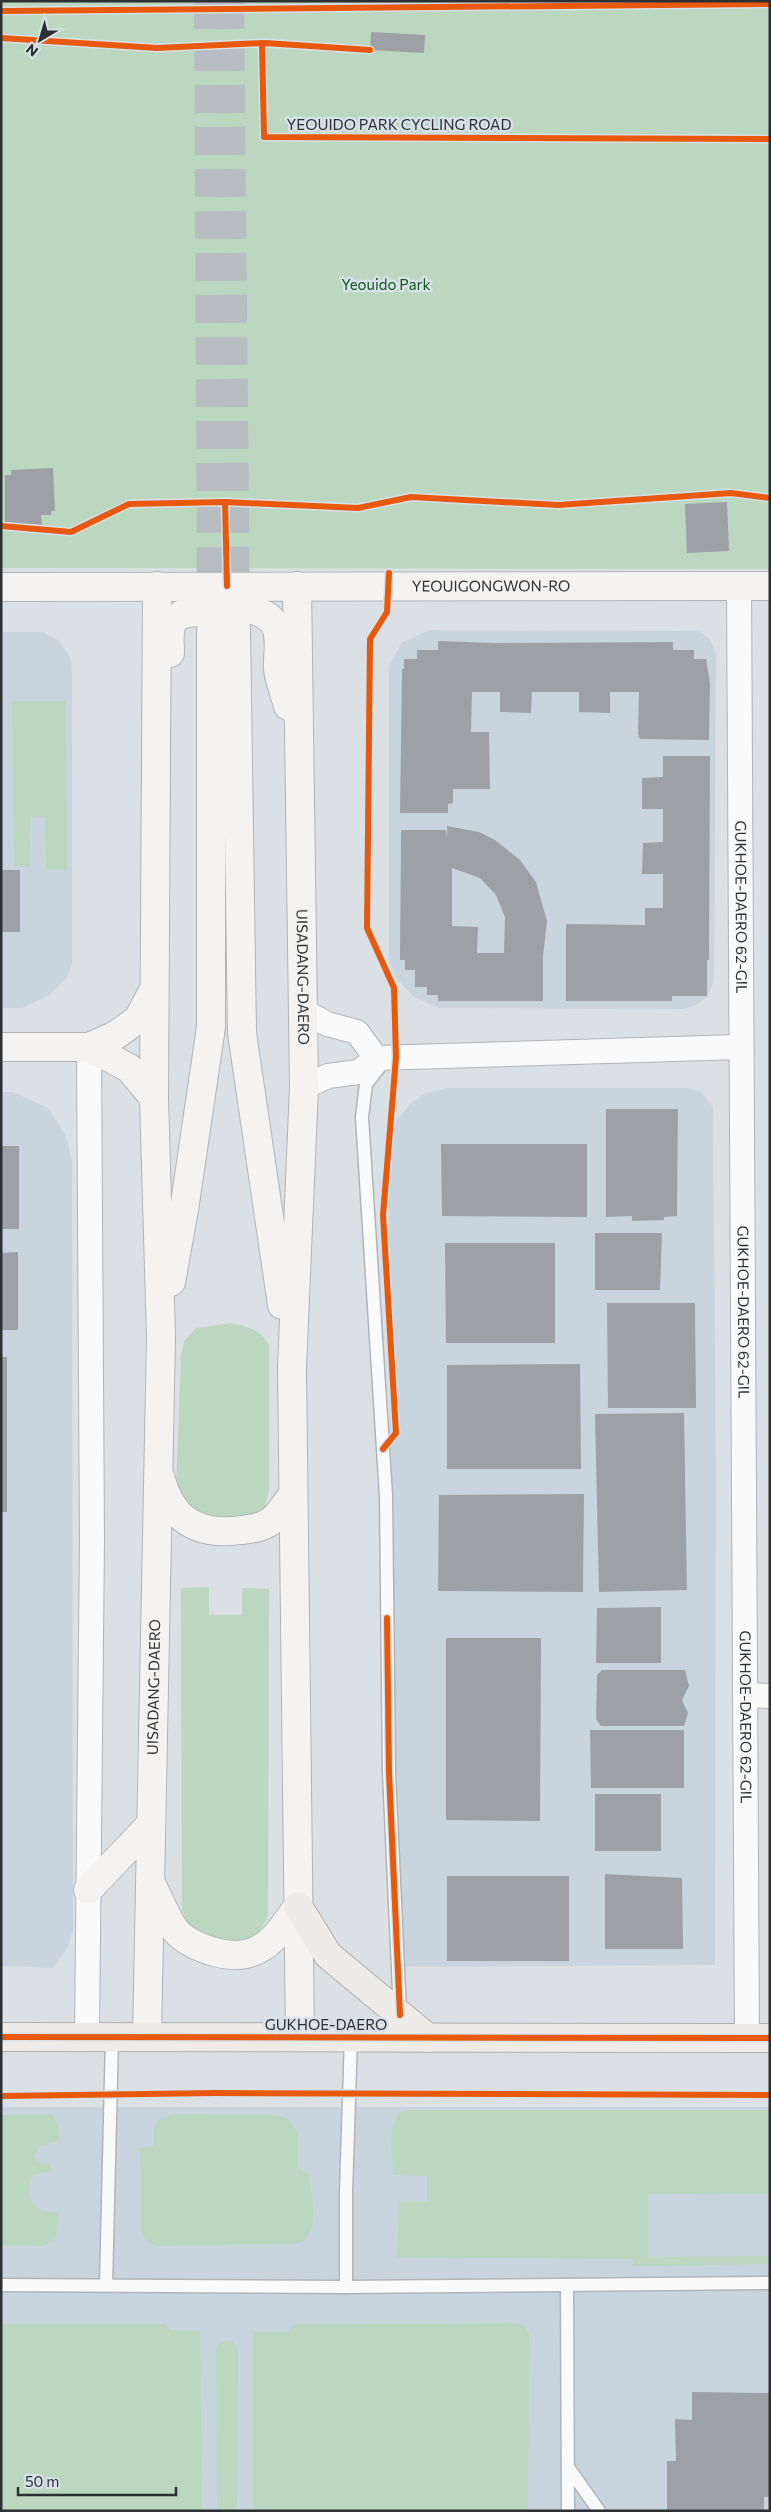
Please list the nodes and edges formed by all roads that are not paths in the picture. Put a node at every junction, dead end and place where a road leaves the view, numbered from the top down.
1 (1, 586) edge
2 (157, 586) junction
3 (297, 586) junction
4 (739, 586) junction
5 (770, 586) edge
6 (156, 736) junction
7 (298, 744) junction
8 (154, 989) junction
9 (302, 1010) junction
10 (89, 1047) junction
11 (740, 1047) junction
12 (1, 1048) edge
13 (382, 1058) junction
14 (304, 1087) junction
15 (154, 1098) junction
16 (162, 1337) junction
17 (292, 1368) junction
18 (159, 1470) junction
19 (293, 1495) junction
20 (745, 1696) junction
21 (770, 1696) edge
22 (151, 1824) junction
23 (150, 1881) junction
24 (88, 1890) junction
25 (298, 1906) junction
26 (400, 2015) junction
27 (1, 2037) edge
28 (100, 2037) junction
29 (147, 2037) junction
30 (300, 2037) junction
31 (351, 2037) junction
32 (428, 2038) junction
33 (758, 2038) edge
34 (770, 2284) edge
35 (106, 2285) junction
36 (567, 2285) junction
37 (1, 2286) edge
38 (346, 2287) junction
39 (568, 2467) junction
40 (568, 2511) edge
41 (599, 2511) edge

1 - 2 main road, YEOUIGONGWON-RO
2 - 3 main road, YEOUIGONGWON-RO
2 - 6 main road, UISADANG-DAERO
3 - 4 main road, YEOUIGONGWON-RO
3 - 7 main road, UISADANG-DAERO
4 - 5 main road, YEOUIGONGWON-RO
4 - 11 street, GUKHOE-DAERO 62-GIL
6 - 7 main road
6 - 8 main road, UISADANG-DAERO
7 - 9 main road, UISADANG-DAERO
8 - 10 main road
8 - 15 main road, UISADANG-DAERO
9 - 13 street
9 - 14 main road, UISADANG-DAERO
10 - 12 main road
10 - 15 main road
10 - 24 street
11 - 13 street
11 - 20 street, GUKHOE-DAERO 62-GIL
13 - 14 street
13 - 26 lane
14 - 17 main road, UISADANG-DAERO
15 - 16 main road, UISADANG-DAERO
16 - 17 main road, UISADANG-DAERO
16 - 18 main road, UISADANG-DAERO
17 - 19 main road, UISADANG-DAERO
18 - 19 main road
18 - 22 main road, UISADANG-DAERO
19 - 25 main road, UISADANG-DAERO
20 - 21 street
20 - 33 street, GUKHOE-DAERO 62-GIL
22 - 23 main road, UISADANG-DAERO
22 - 24 main road
23 - 25 main road
23 - 29 main road, UISADANG-DAERO
24 - 28 street
25 - 26 main road
25 - 30 main road, UISADANG-DAERO
26 - 32 main road
27 - 28 main road, GUKHOE-DAERO
28 - 29 main road, GUKHOE-DAERO
28 - 35 lane
29 - 30 main road, GUKHOE-DAERO
30 - 31 main road, GUKHOE-DAERO
31 - 32 main road, GUKHOE-DAERO
31 - 38 lane
32 - 33 main road, GUKHOE-DAERO
34 - 36 lane
35 - 37 lane
35 - 38 lane
36 - 38 lane
36 - 39 lane
39 - 40 lane
39 - 41 lane

